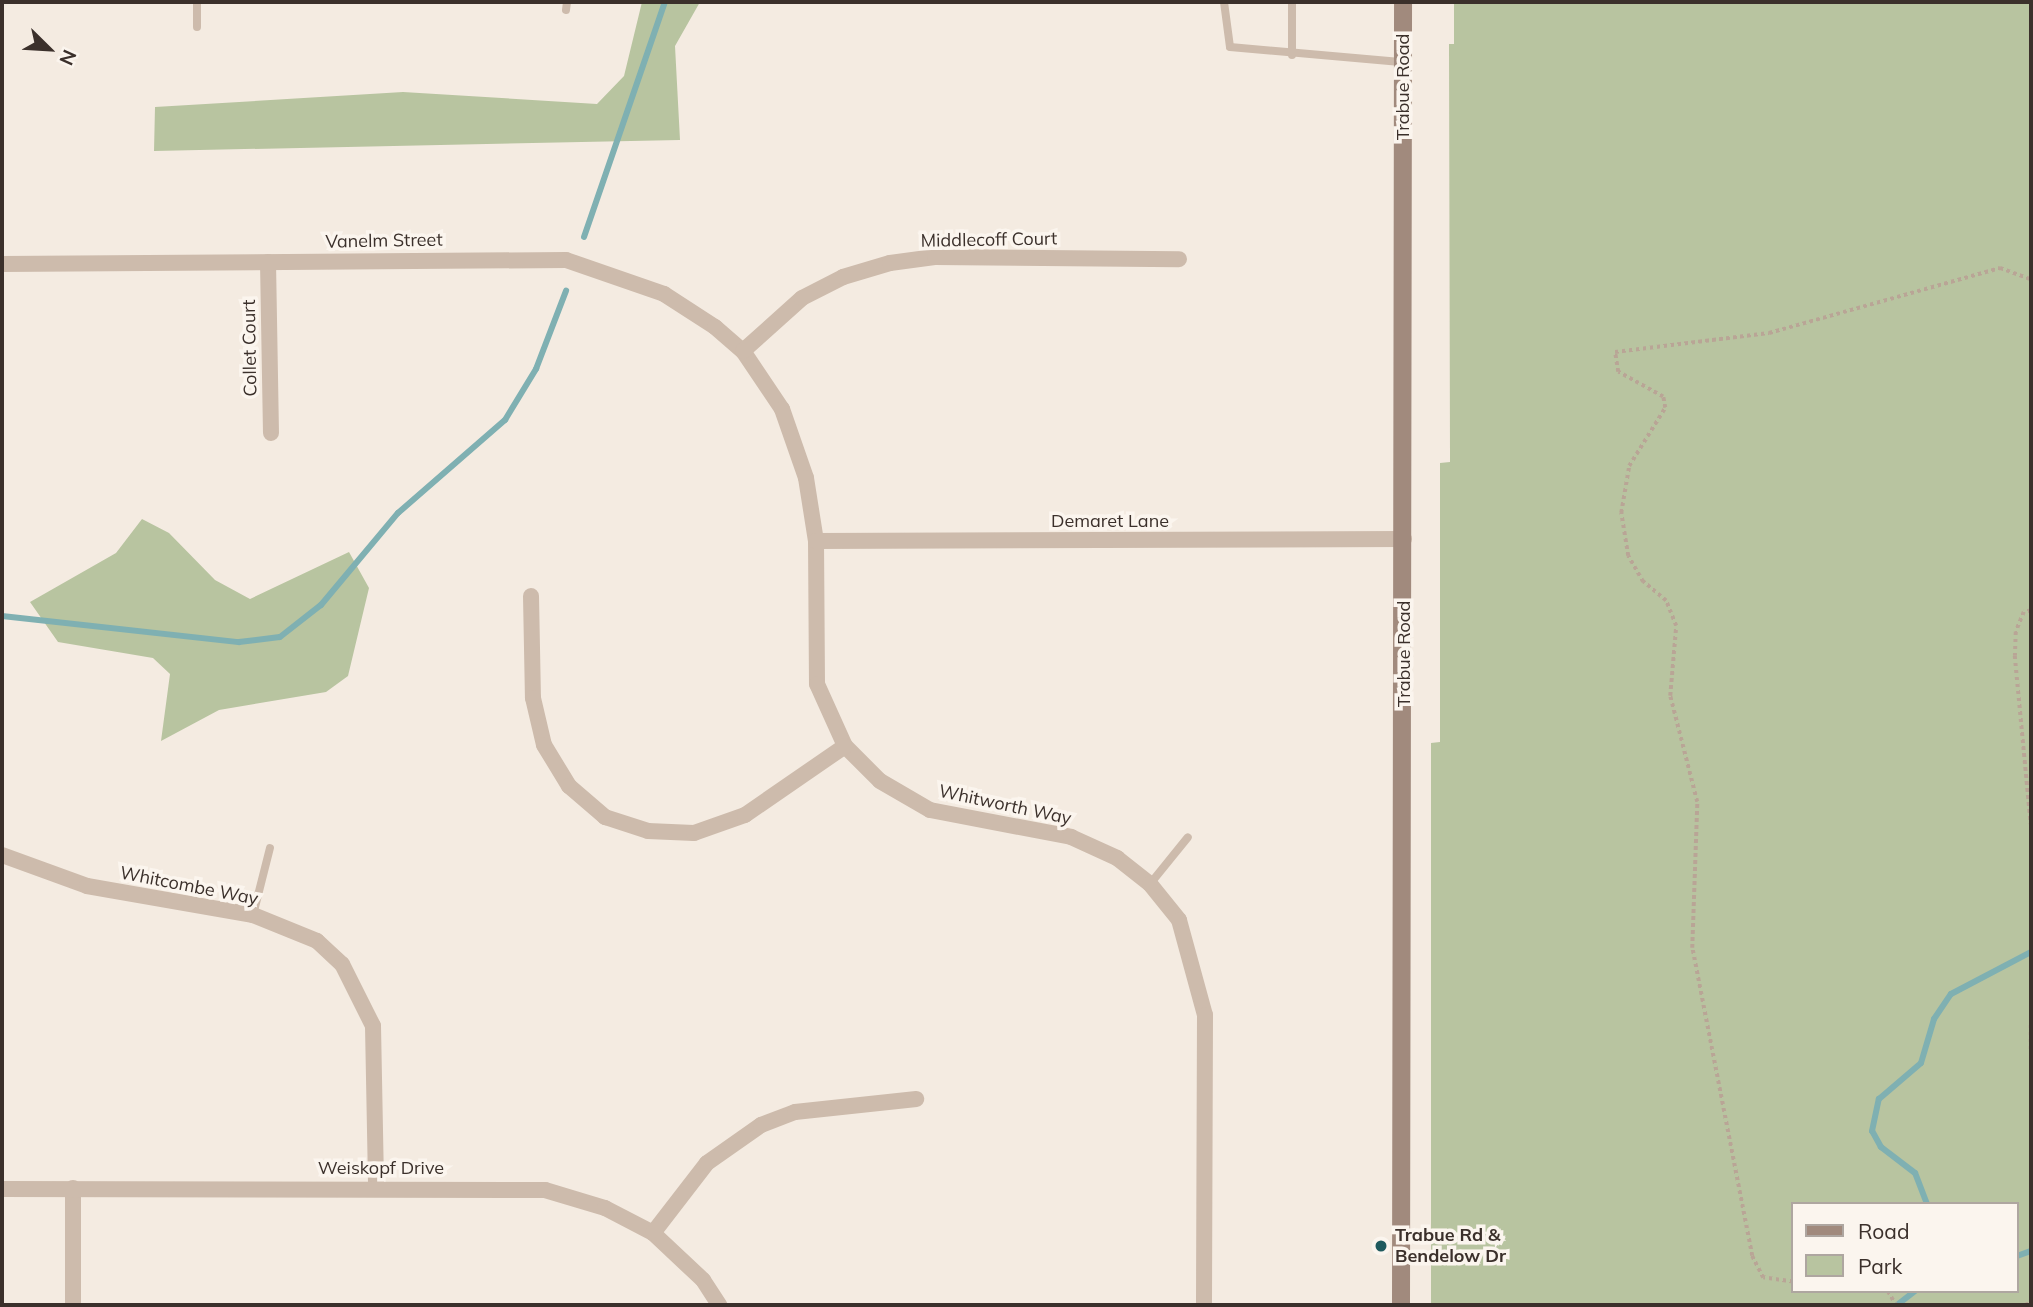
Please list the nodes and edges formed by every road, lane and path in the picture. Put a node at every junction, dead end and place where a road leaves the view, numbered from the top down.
1 (197, 2) edge
2 (1224, 2) edge
3 (1292, 2) edge
4 (1403, 2) edge
5 (197, 27) dead end
6 (1292, 55) junction
7 (1403, 62) junction
8 (1180, 259) dead end
9 (268, 262) junction
10 (2, 264) edge
11 (2031, 279) edge
12 (743, 351) junction
13 (271, 433) dead end
14 (1404, 539) junction
15 (816, 541) junction
16 (531, 596) dead end
17 (2031, 611) edge
18 (845, 746) junction
19 (2031, 824) edge
20 (1188, 837) dead end
21 (270, 848) dead end
22 (2, 856) edge
23 (1150, 884) junction
24 (253, 915) junction
25 (2031, 1025) edge
26 (2031, 1053) edge
27 (916, 1099) dead end
28 (376, 1186) junction
29 (73, 1188) junction
30 (2, 1189) edge
31 (653, 1233) junction
32 (1792, 1282) edge
33 (2031, 1302) edge
34 (74, 1305) edge
35 (719, 1305) edge
36 (1204, 1305) edge
37 (1401, 1305) edge
38 (2025, 1305) edge

1 - 5 lane
2 - 6 lane
3 - 6 lane
4 - 7 main road, Trabue Road
6 - 7 lane
7 - 14 main road, Trabue Road
8 - 12 street, Middlecoff Court
9 - 10 street, Vanelm Street
9 - 12 street, Vanelm Street
9 - 13 street, Collet Court
11 - 32 path
12 - 15 street, Whitworth Way
14 - 15 street, Demaret Lane
14 - 37 main road, Trabue Road
15 - 18 street, Whitworth Way
16 - 18 street
17 - 19 path
18 - 23 street, Whitworth Way
20 - 23 lane
21 - 24 lane
22 - 24 street, Whitcombe Way
23 - 36 street, Whitworth Way
24 - 28 street, Whitcombe Way
25 - 26 path
27 - 31 street
28 - 29 street, Weiskopf Drive
28 - 31 street, Weiskopf Drive
29 - 30 street, Weiskopf Drive
29 - 34 street
31 - 35 street, Weiskopf Drive
33 - 38 path

